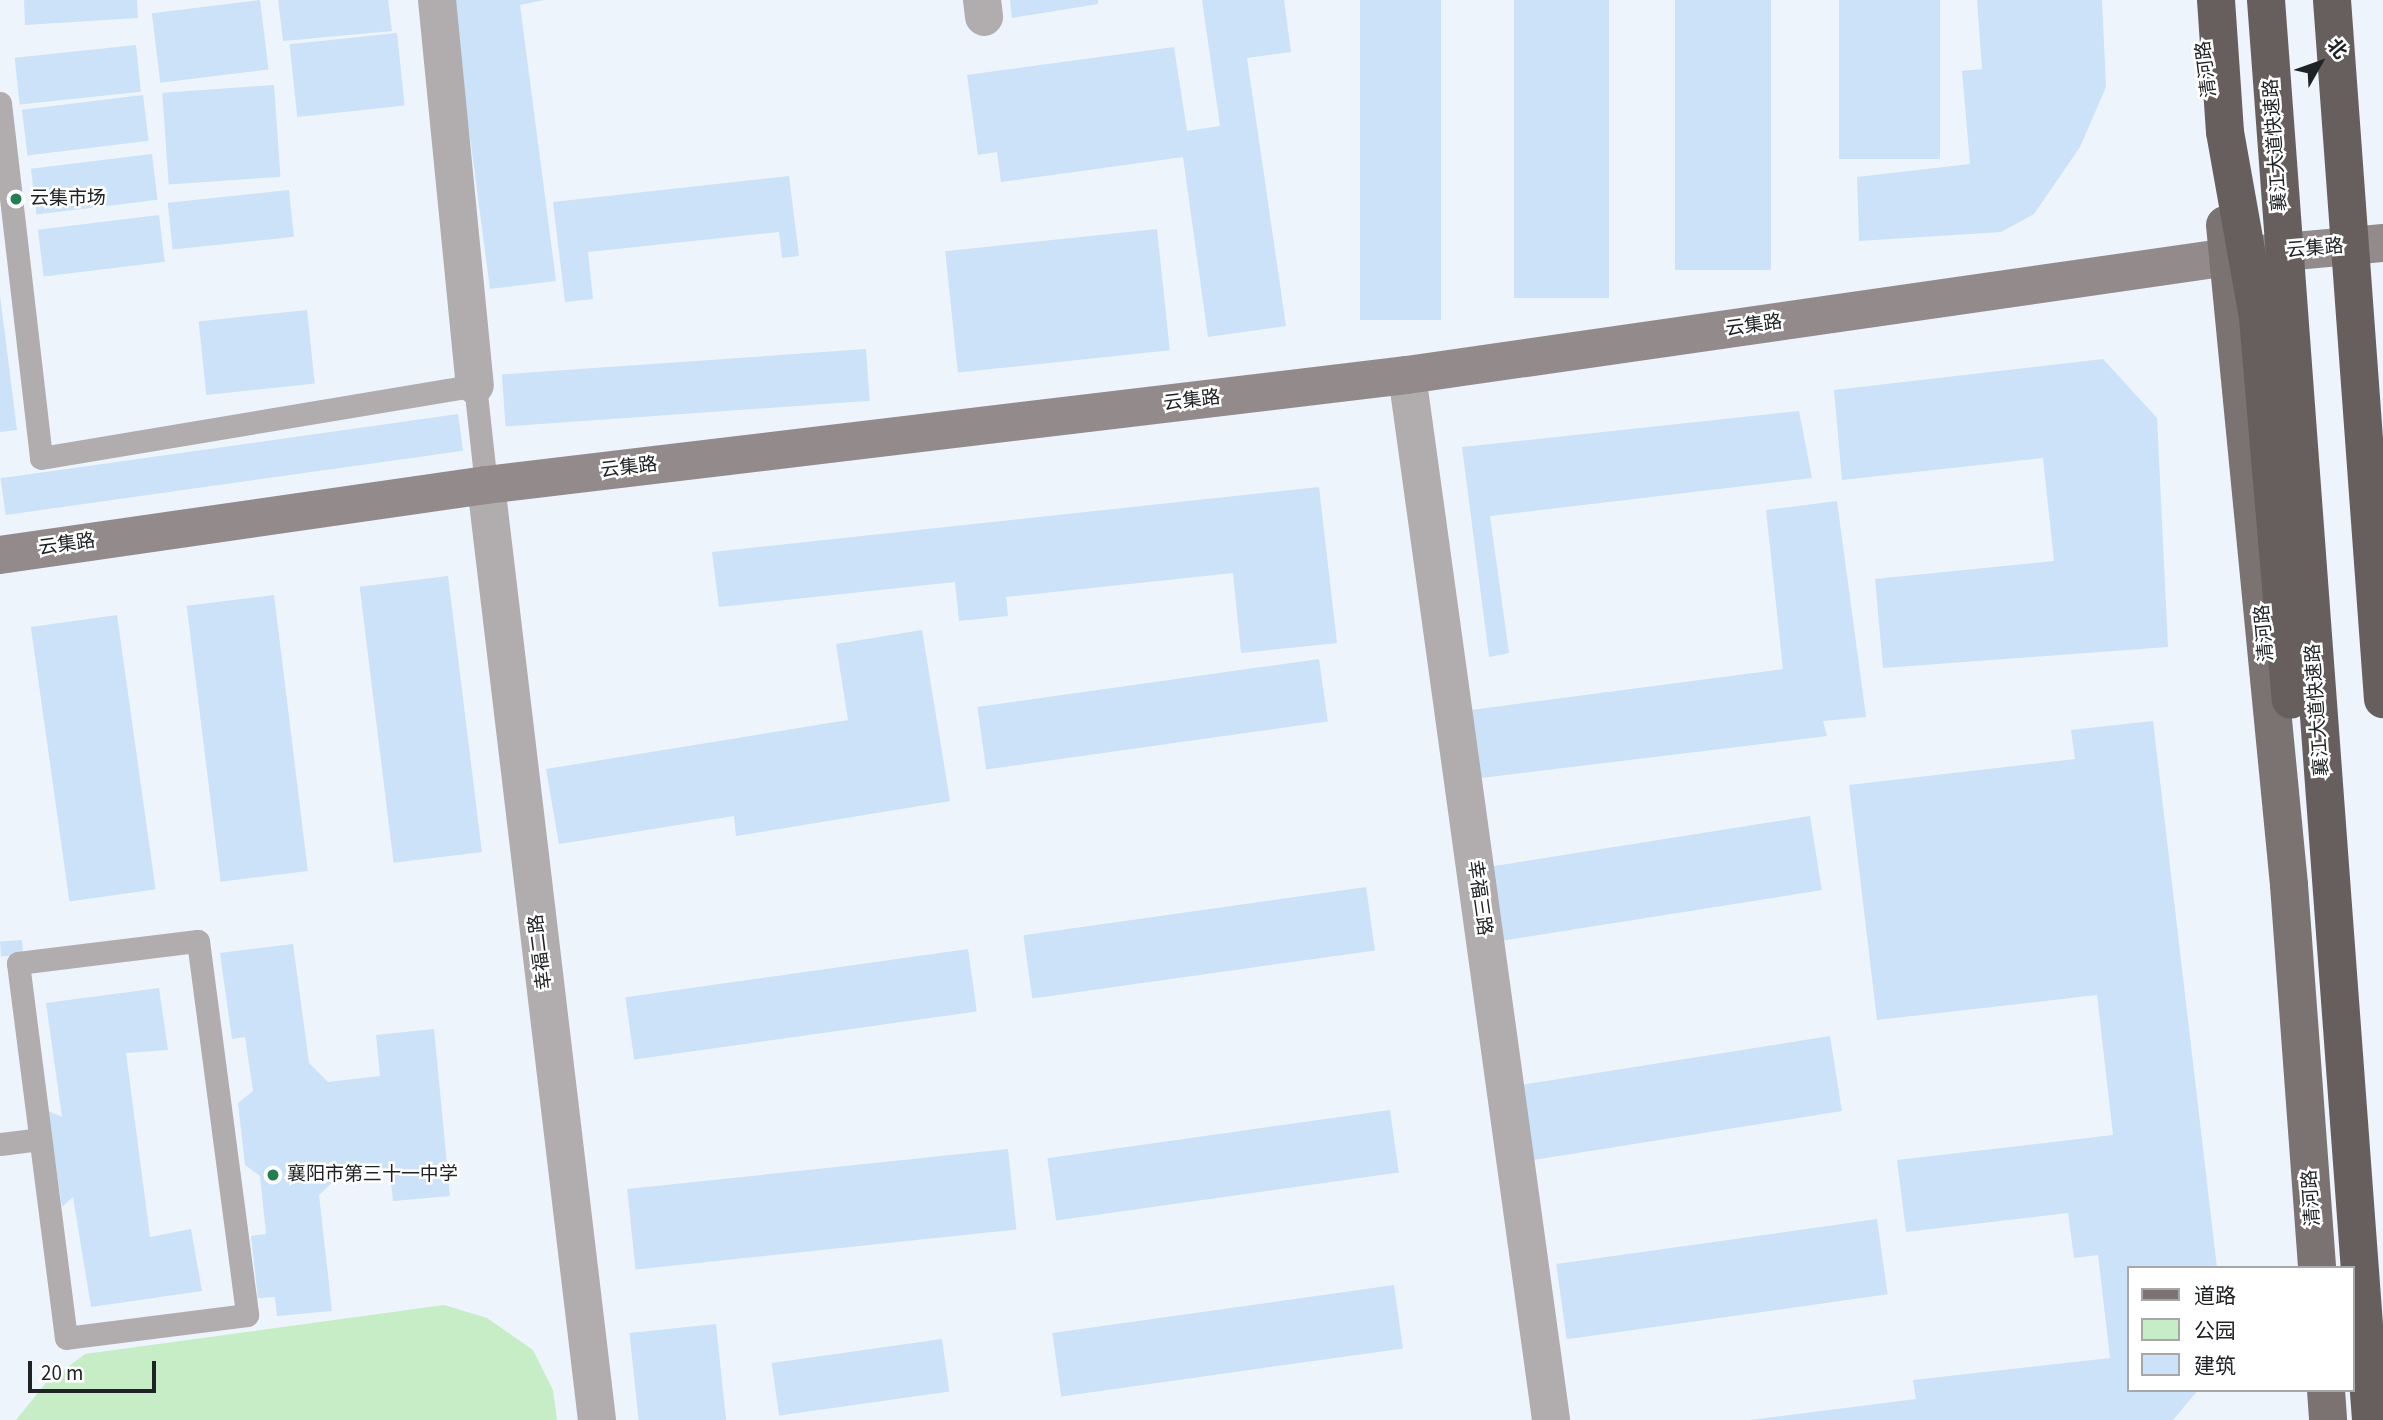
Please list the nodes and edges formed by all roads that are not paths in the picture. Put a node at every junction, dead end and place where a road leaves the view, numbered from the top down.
1 (438, 0) edge
2 (2199, 0) edge
3 (2216, 0) edge
4 (2266, 0) edge
5 (2332, 0) edge
6 (0, 103) edge
7 (2383, 243) edge
8 (2229, 257) junction
9 (1407, 375) junction
10 (475, 385) junction
11 (486, 485) junction
12 (0, 555) edge
13 (2383, 699) edge
14 (2336, 942) junction
15 (40, 1139) junction
16 (0, 1144) edge
17 (2317, 1266) edge
18 (2326, 1392) edge
19 (597, 1420) edge
20 (1551, 1420) edge
21 (2328, 1420) edge
22 (2371, 1420) edge

1 - 10 street
2 - 8 main road, 清河路
3 - 14 highway, bridge
4 - 14 highway, 襄江大道快速路, bridge
5 - 13 highway, bridge
6 - 10 lane
7 - 8 street, 云集路
8 - 9 street, 云集路
8 - 17 main road, 清河路
9 - 11 street, 云集路
9 - 20 street, 幸福三路
10 - 11 lane
11 - 12 street, 云集路
11 - 19 street, 幸福二路
14 - 22 highway, 襄江大道快速路, bridge
15 - 15 lane
15 - 16 lane
18 - 21 main road

